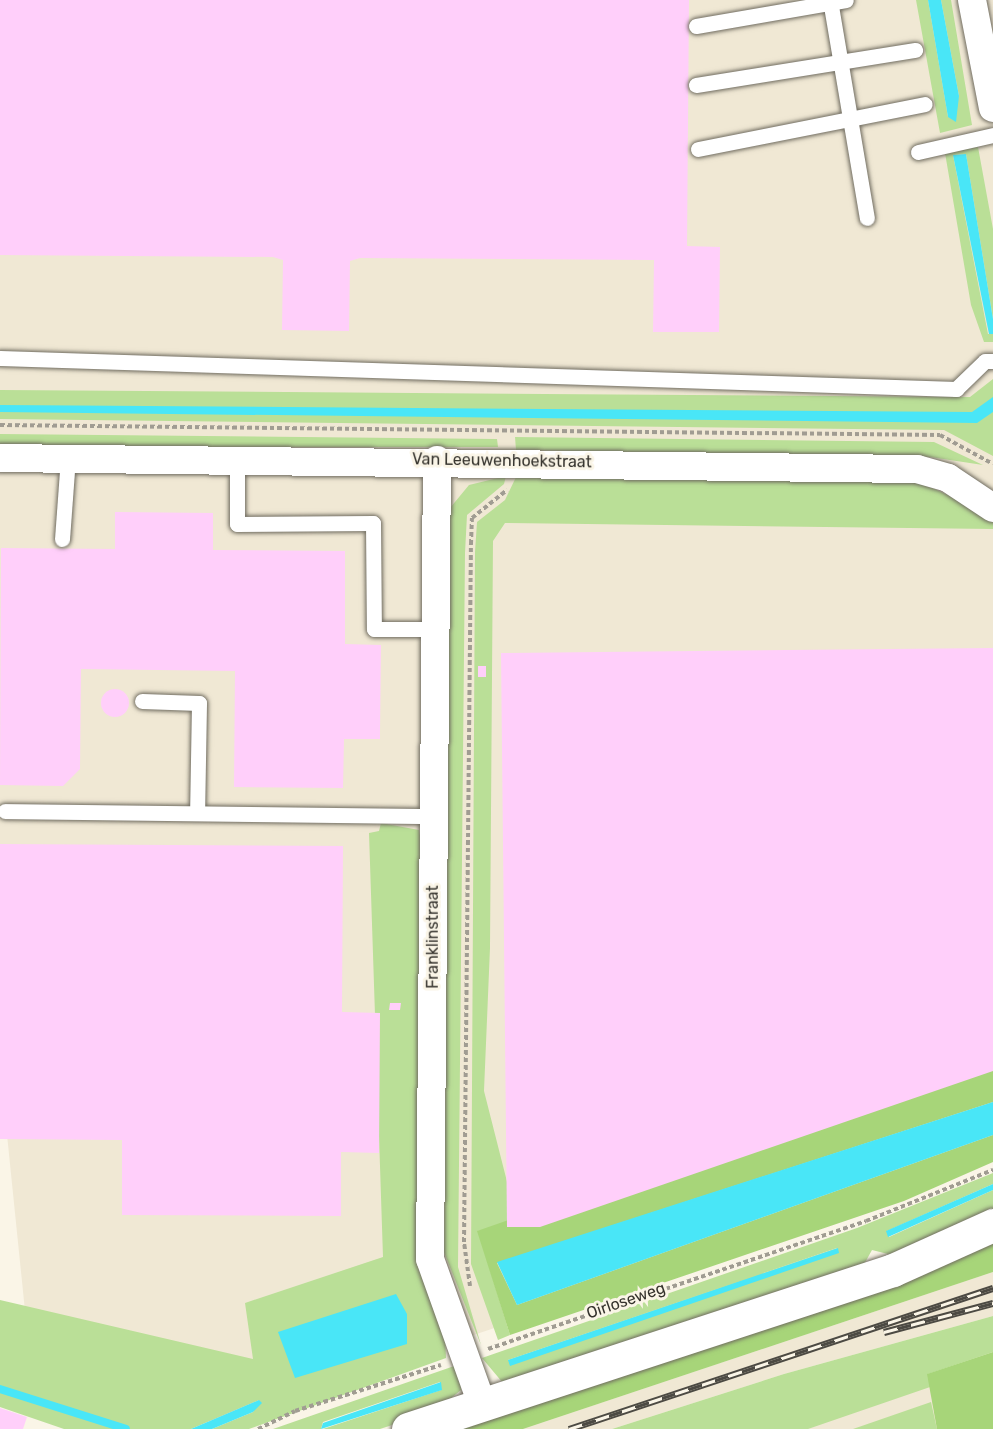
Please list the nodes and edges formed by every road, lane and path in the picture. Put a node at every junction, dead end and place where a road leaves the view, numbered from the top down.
1 (846, 0) edge
2 (972, 0) edge
3 (830, 1) edge
4 (696, 26) dead end
5 (915, 50) dead end
6 (841, 63) junction
7 (696, 85) dead end
8 (925, 104) dead end
9 (993, 108) edge
10 (852, 117) junction
11 (993, 135) edge
12 (698, 149) dead end
13 (918, 152) dead end
14 (867, 218) dead end
15 (0, 358) edge
16 (993, 361) edge
17 (0, 425) edge
18 (508, 430) junction
19 (0, 458) edge
20 (68, 458) junction
21 (237, 459) junction
22 (437, 460) junction
23 (510, 461) junction
24 (993, 464) edge
25 (993, 508) edge
26 (62, 539) dead end
27 (436, 629) junction
28 (142, 701) dead end
29 (5, 811) dead end
30 (197, 813) junction
31 (434, 816) junction
32 (993, 1170) edge
33 (993, 1225) edge
34 (471, 1295) dead end
35 (487, 1337) dead end
36 (479, 1352) junction
37 (483, 1404) junction
38 (258, 1429) edge
39 (408, 1429) edge

1 - 3 lane
2 - 9 street
3 - 4 lane
3 - 6 lane
5 - 6 lane
6 - 7 lane
6 - 10 lane
8 - 10 lane
10 - 12 lane
10 - 14 lane
11 - 13 lane
15 - 16 lane
17 - 18 path, Van Leeuwenhoekstraat
18 - 23 path, Franklinstraat
18 - 24 path, Van Leeuwenhoekstraat
19 - 20 street, Van Leeuwenhoekstraat
20 - 21 street, Van Leeuwenhoekstraat
20 - 26 lane
21 - 22 street, Van Leeuwenhoekstraat
21 - 27 lane
22 - 23 street, Van Leeuwenhoekstraat
22 - 27 street, Franklinstraat
23 - 25 street, Van Leeuwenhoekstraat
23 - 34 path, Franklinstraat
27 - 31 street, Franklinstraat
28 - 30 lane
29 - 30 lane
30 - 31 lane
31 - 36 street, Franklinstraat
32 - 36 path, Oirloseweg
33 - 37 street
35 - 36 path
36 - 37 street, Franklinstraat
36 - 38 path, Oirloseweg
37 - 39 street

